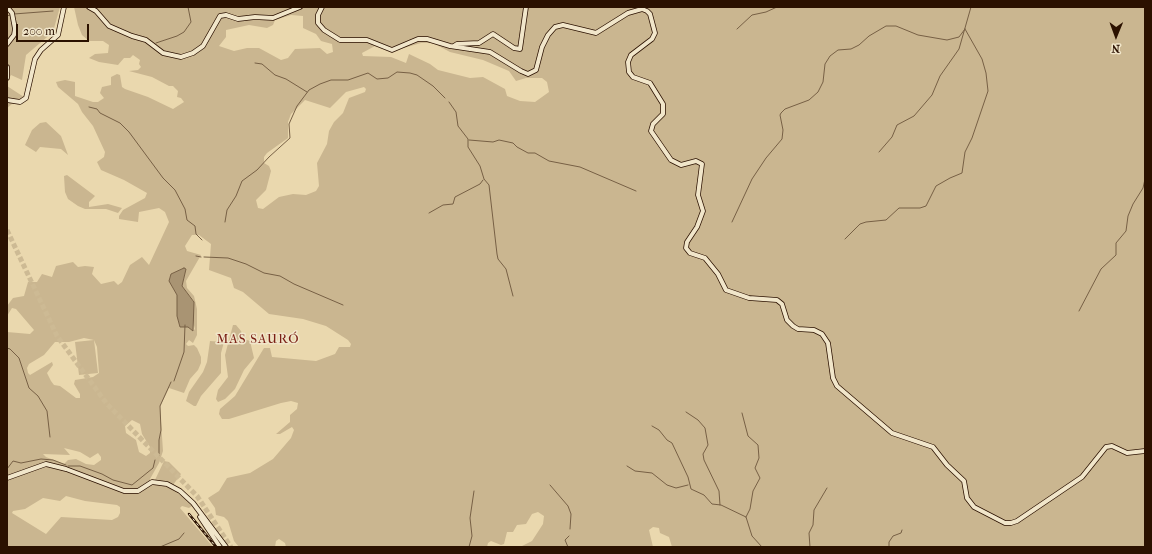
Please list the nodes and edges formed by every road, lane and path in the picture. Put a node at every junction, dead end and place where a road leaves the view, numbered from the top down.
1 (7, 7) edge
2 (64, 7) edge
3 (89, 7) edge
4 (300, 7) edge
5 (322, 7) edge
6 (526, 7) edge
7 (7, 44) edge
8 (453, 46) junction
9 (7, 67) edge
10 (7, 78) edge
11 (7, 100) edge
12 (1145, 451) edge
13 (7, 478) edge
14 (201, 515) junction
15 (220, 547) edge
16 (226, 547) edge

1 - 7 main road
2 - 11 main road
3 - 4 main road
5 - 8 main road
6 - 8 main road
8 - 12 main road
9 - 10 main road
13 - 14 main road
14 - 15 main road
14 - 16 main road

